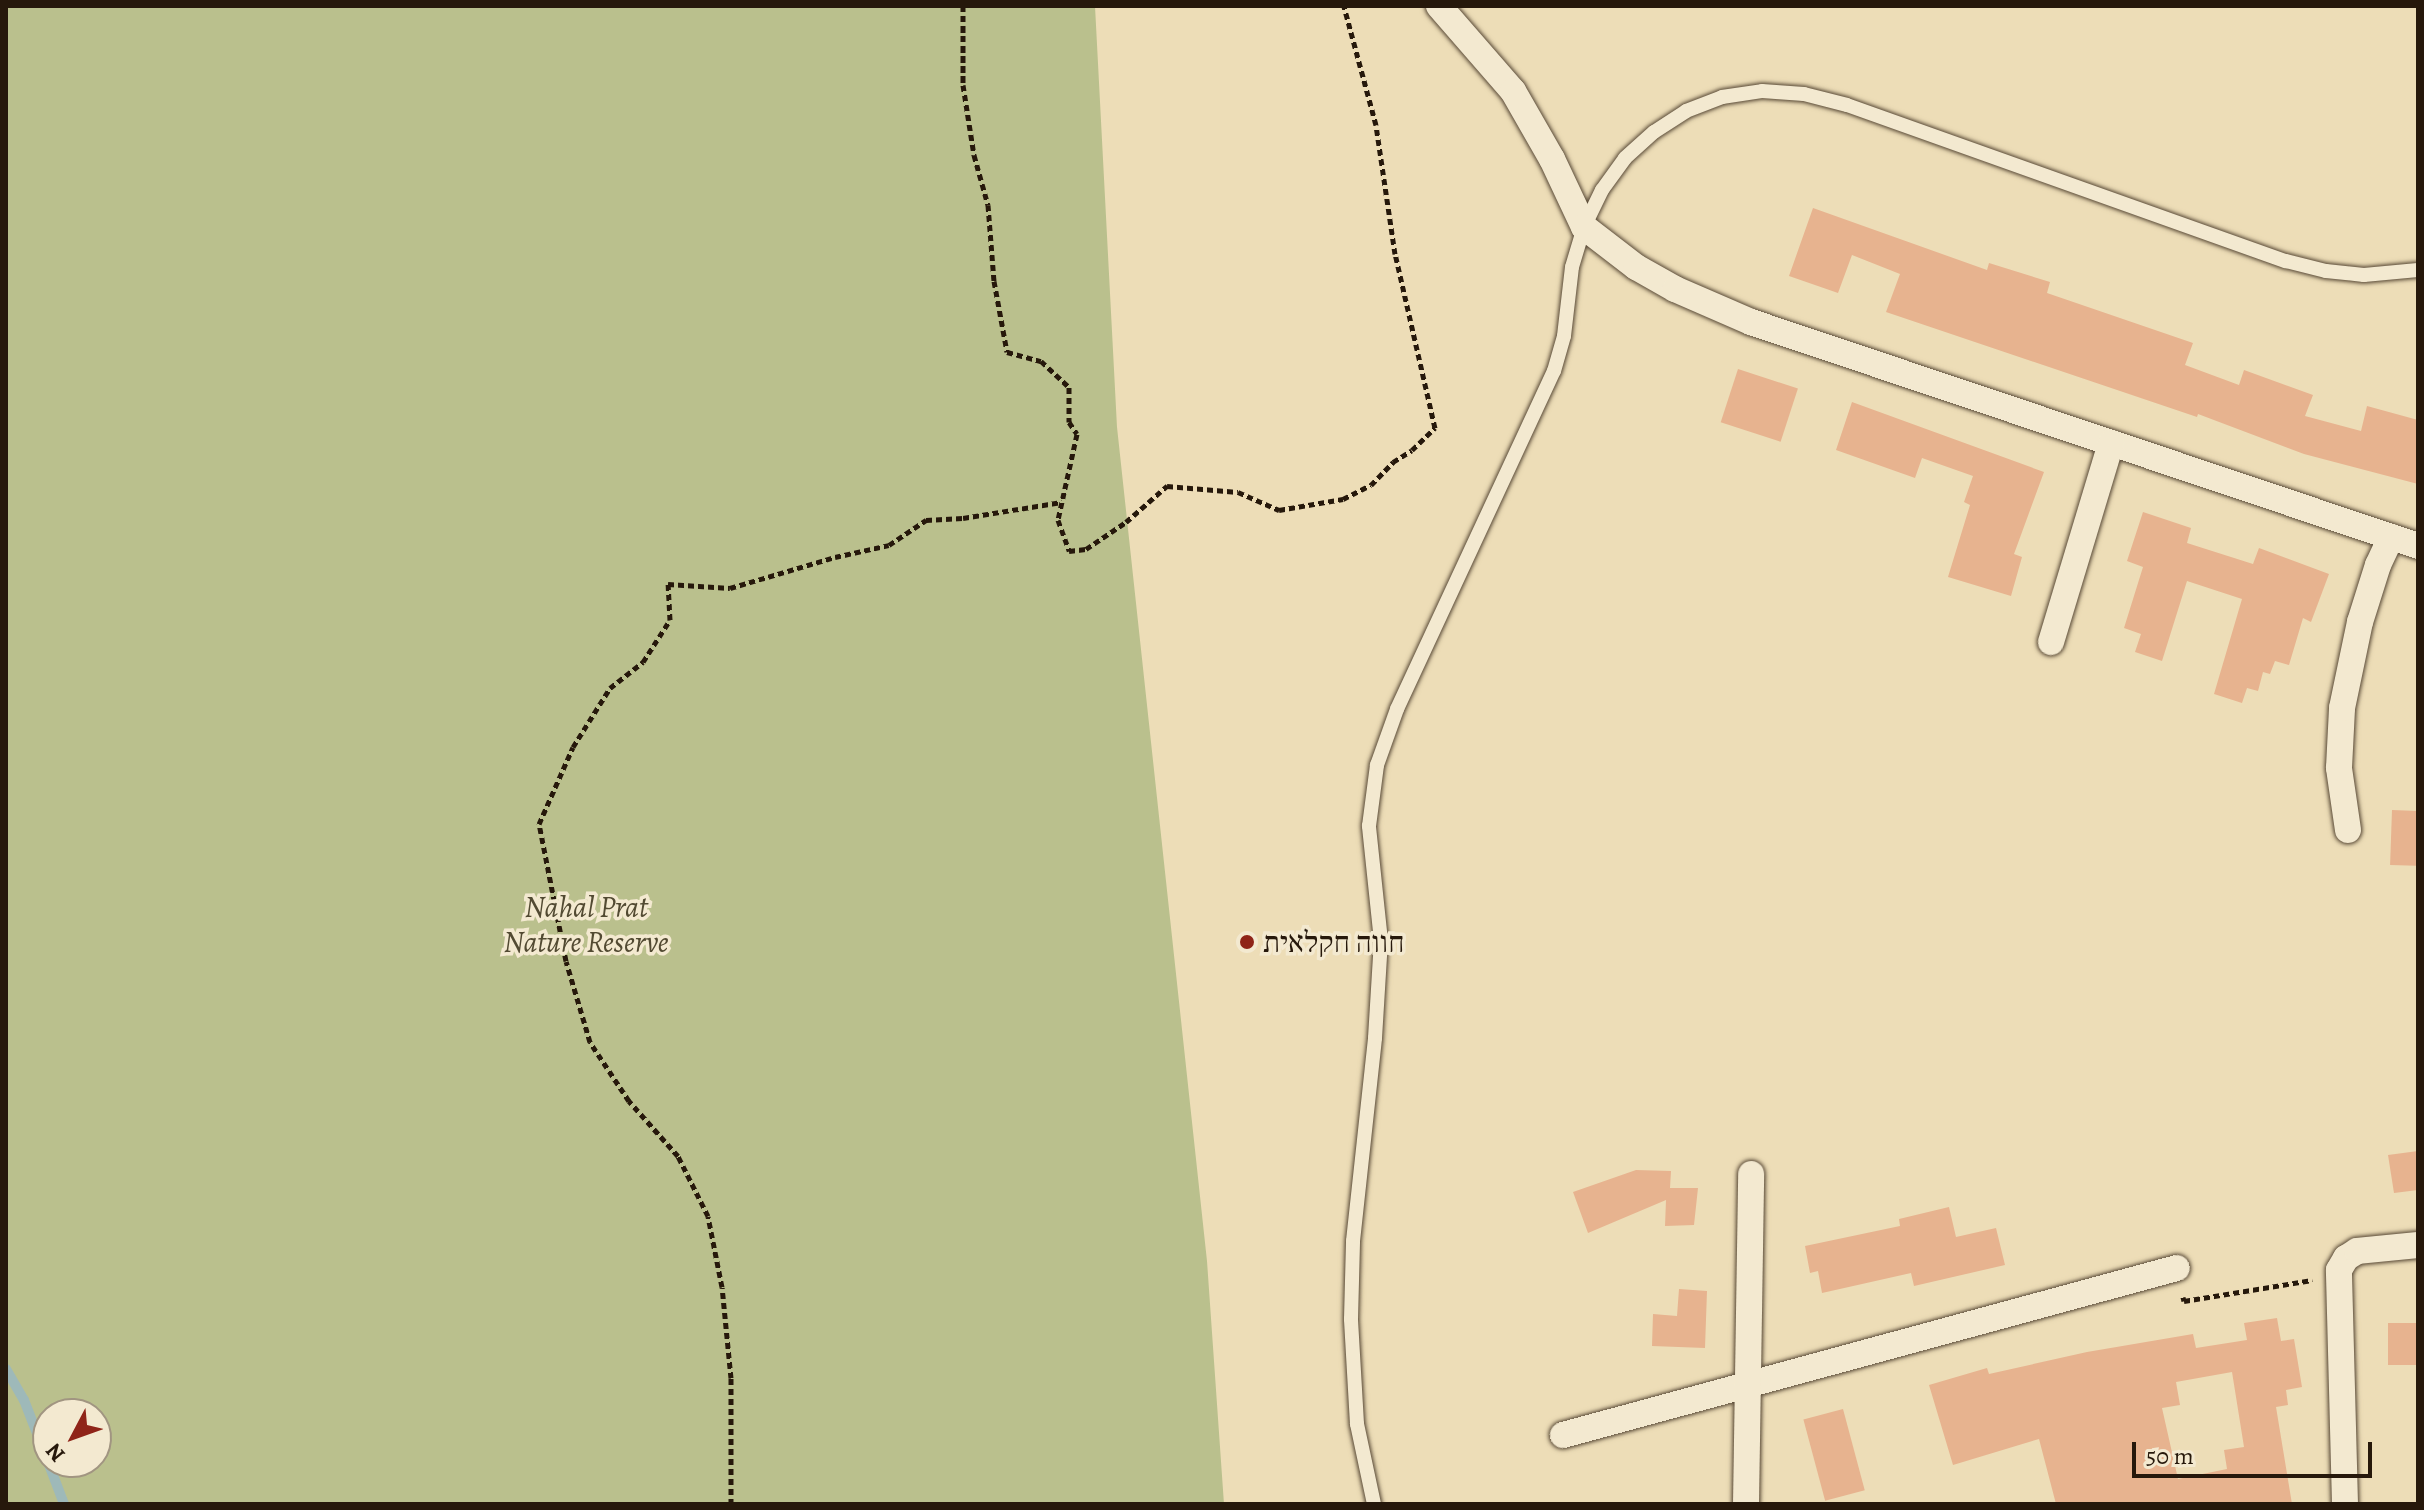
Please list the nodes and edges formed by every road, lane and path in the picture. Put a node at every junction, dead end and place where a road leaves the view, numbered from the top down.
1 (963, 6) edge
2 (1344, 6) edge
3 (1439, 6) edge
4 (1584, 227) junction
5 (2418, 270) edge
6 (2111, 443) junction
7 (1062, 502) junction
8 (2391, 537) junction
9 (2418, 546) edge
10 (2051, 642) dead end
11 (2348, 830) dead end
12 (1751, 1174) dead end
13 (2418, 1245) edge
14 (2177, 1268) joint
15 (2339, 1275) junction
16 (1747, 1385) junction
17 (1563, 1435) dead end
18 (731, 1504) edge
19 (1374, 1504) edge
20 (1746, 1504) edge
21 (2345, 1504) edge

1 - 7 path
2 - 7 path
3 - 4 street
4 - 5 lane
4 - 6 street
4 - 19 lane
6 - 8 street
6 - 10 street
7 - 18 path
8 - 9 street
8 - 11 street
12 - 16 street
13 - 15 street
14 - 15 path
14 - 16 street
15 - 21 street
16 - 17 street
16 - 20 street

